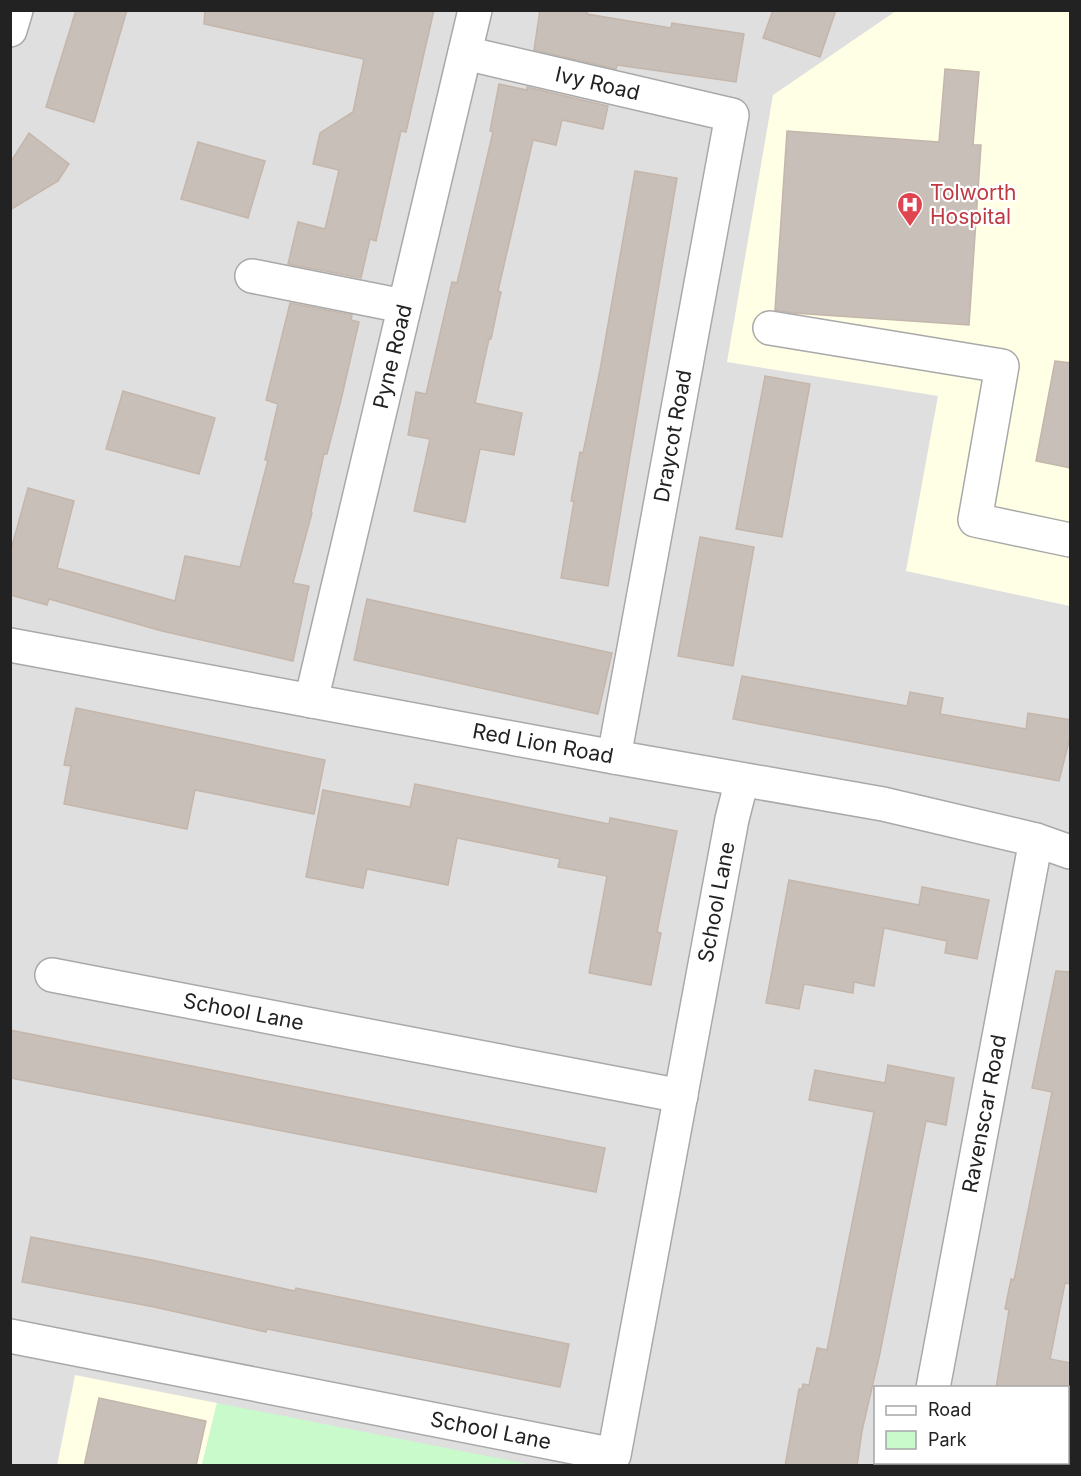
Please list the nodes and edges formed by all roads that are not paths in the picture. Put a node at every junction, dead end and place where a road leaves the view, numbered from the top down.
1 (16, 10) edge
2 (475, 10) edge
3 (10, 30) edge
4 (465, 53) junction
5 (732, 115) joint
6 (252, 276) dead end
7 (403, 306) junction
8 (770, 328) dead end
9 (1071, 540) edge
10 (10, 645) edge
11 (311, 701) junction
12 (614, 757) junction
13 (741, 780) junction
14 (1036, 840) junction
15 (1071, 852) edge
16 (52, 975) dead end
17 (681, 1096) junction
18 (10, 1336) edge
19 (933, 1386) edge

1 - 3 street
2 - 4 street, Pyne Road
4 - 5 street, Ivy Road
4 - 7 street, Pyne Road
5 - 12 street, Draycot Road
6 - 7 street
7 - 11 street, Pyne Road
8 - 9 street
10 - 11 street, Red Lion Road
11 - 12 street, Red Lion Road
12 - 13 street, Red Lion Road
13 - 14 street, Red Lion Road
13 - 17 street, School Lane
14 - 15 street, Red Lion Road
14 - 19 street, Ravenscar Road
16 - 17 street, School Lane
17 - 18 street, School Lane

